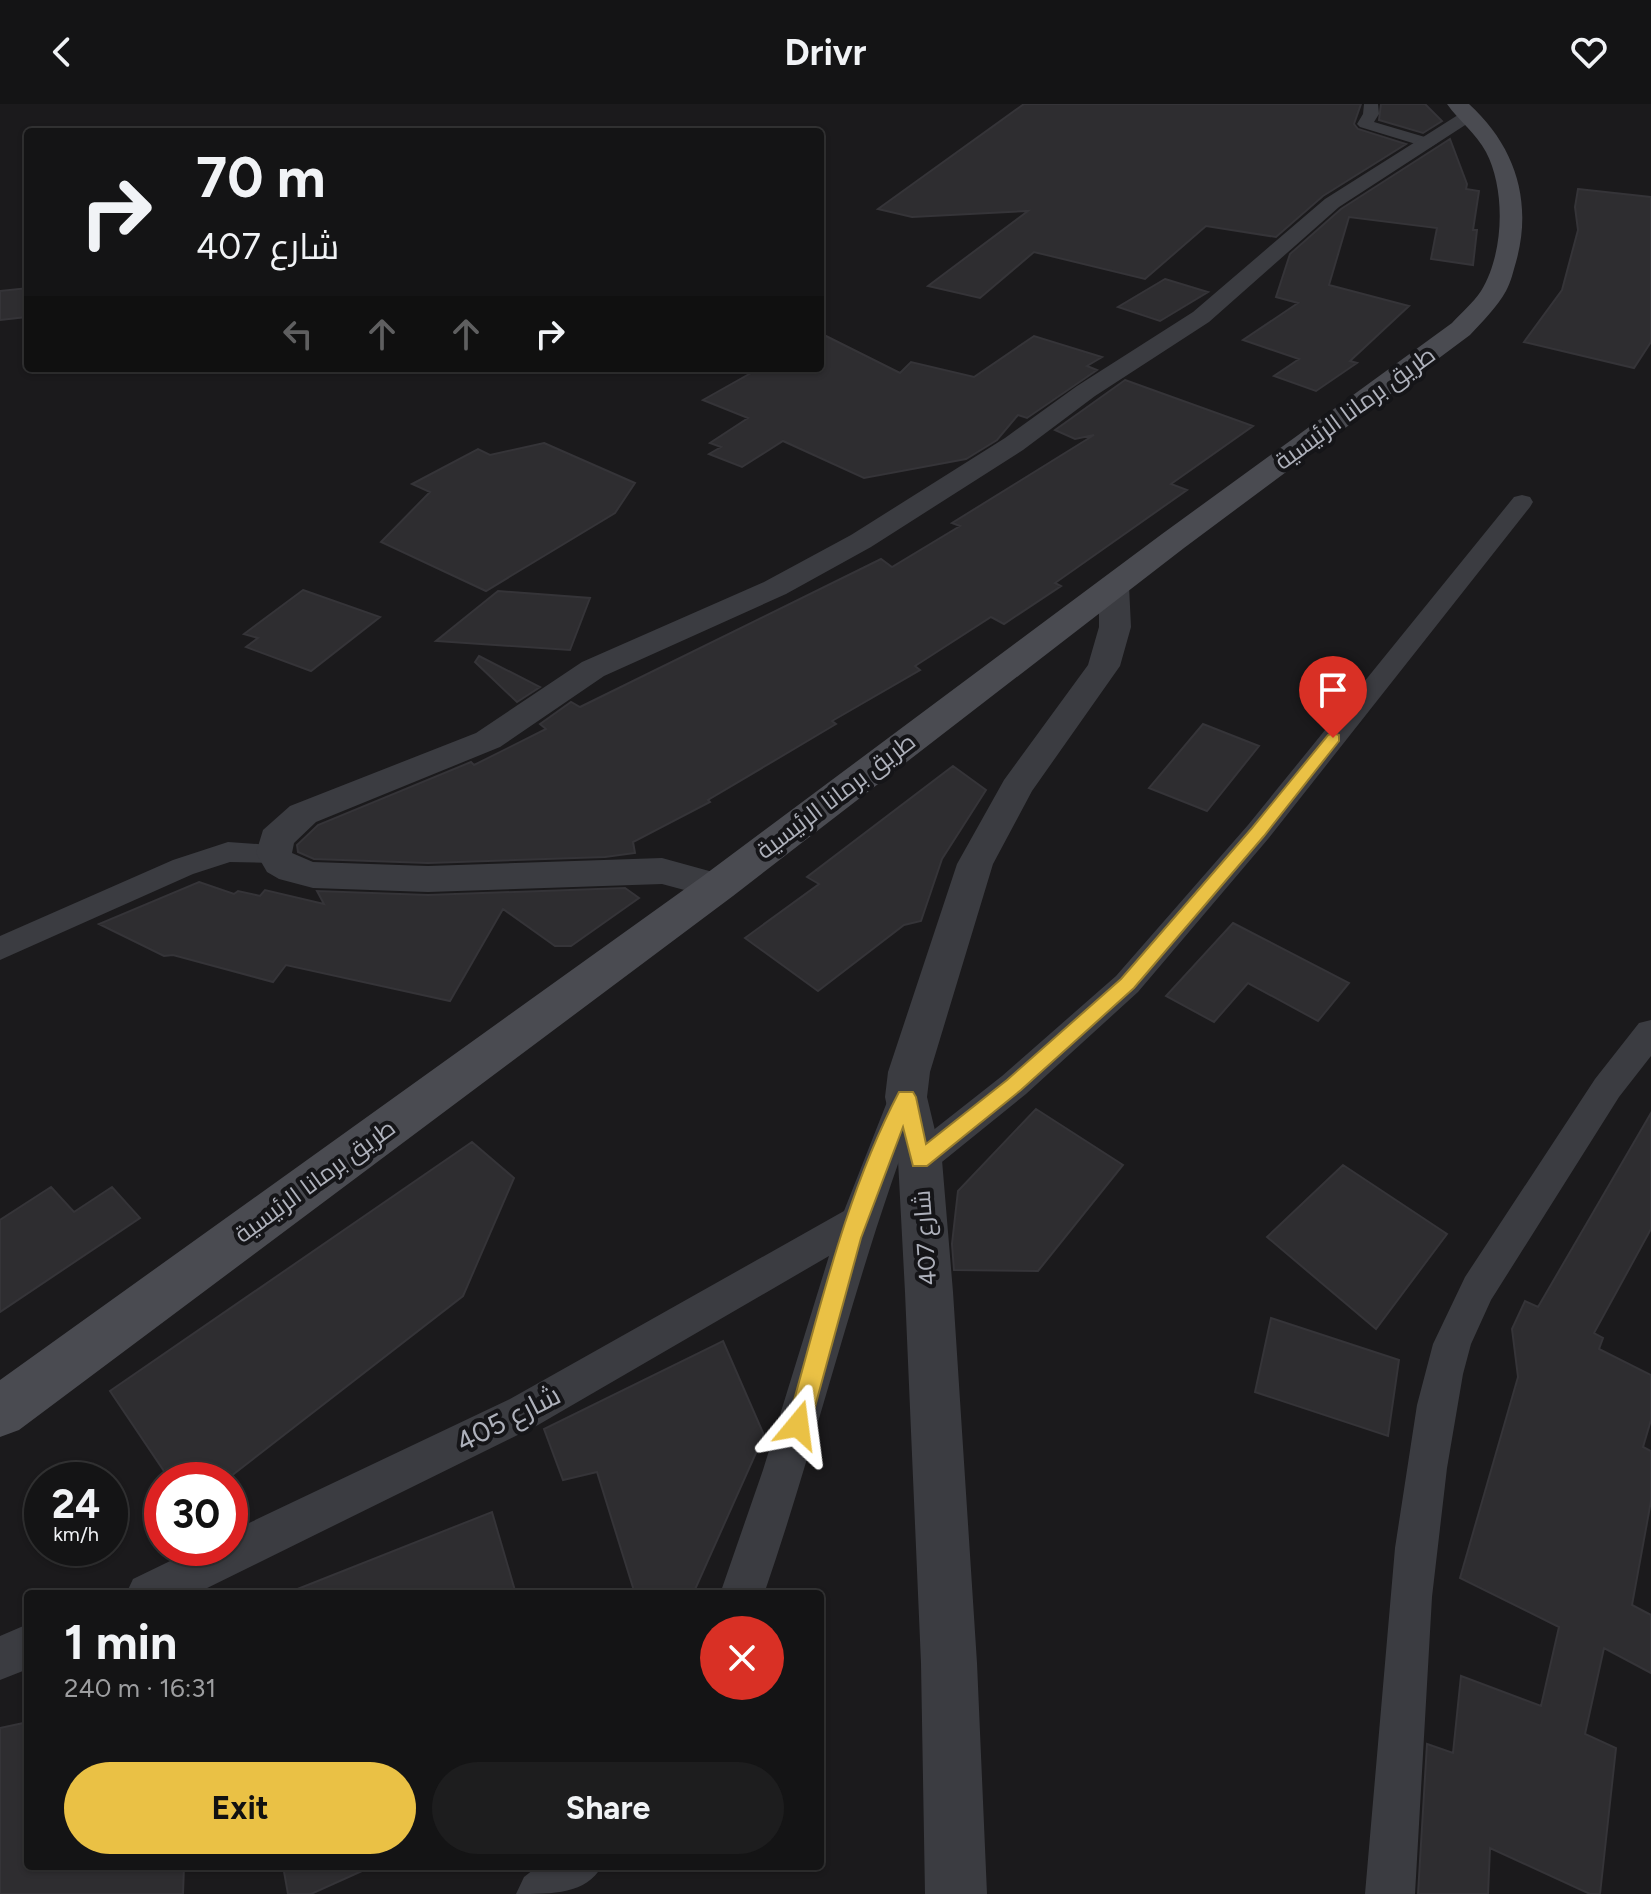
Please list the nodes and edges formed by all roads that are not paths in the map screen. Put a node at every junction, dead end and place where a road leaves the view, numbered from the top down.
1 (1371, 104) edge
2 (1463, 109) edge
3 (1429, 143) junction
4 (1522, 502) dead end
5 (1114, 586) junction
6 (274, 853) junction
7 (718, 886) junction
8 (0, 949) edge
9 (1651, 1032) edge
10 (906, 1097) junction
11 (920, 1160) junction
12 (857, 1222) junction
13 (0, 1412) edge
14 (156, 1590) edge
15 (744, 1590) edge
16 (24, 1648) edge
17 (0, 1658) edge
18 (573, 1870) edge
19 (541, 1894) edge
20 (956, 1894) edge
21 (1390, 1894) edge

1 - 3 street
2 - 3 street
2 - 5 main road, طريق برمانا الرئيسية
3 - 6 street
4 - 11 street
5 - 7 main road, طريق برمانا الرئيسية
5 - 10 street, شارع 407
6 - 7 street
6 - 8 street
7 - 13 main road, طريق برمانا الرئيسية
9 - 21 street
10 - 11 street, شارع 407
10 - 12 street
11 - 20 street, شارع 407
12 - 14 street, شارع 405
12 - 15 street
16 - 17 street
18 - 19 street

